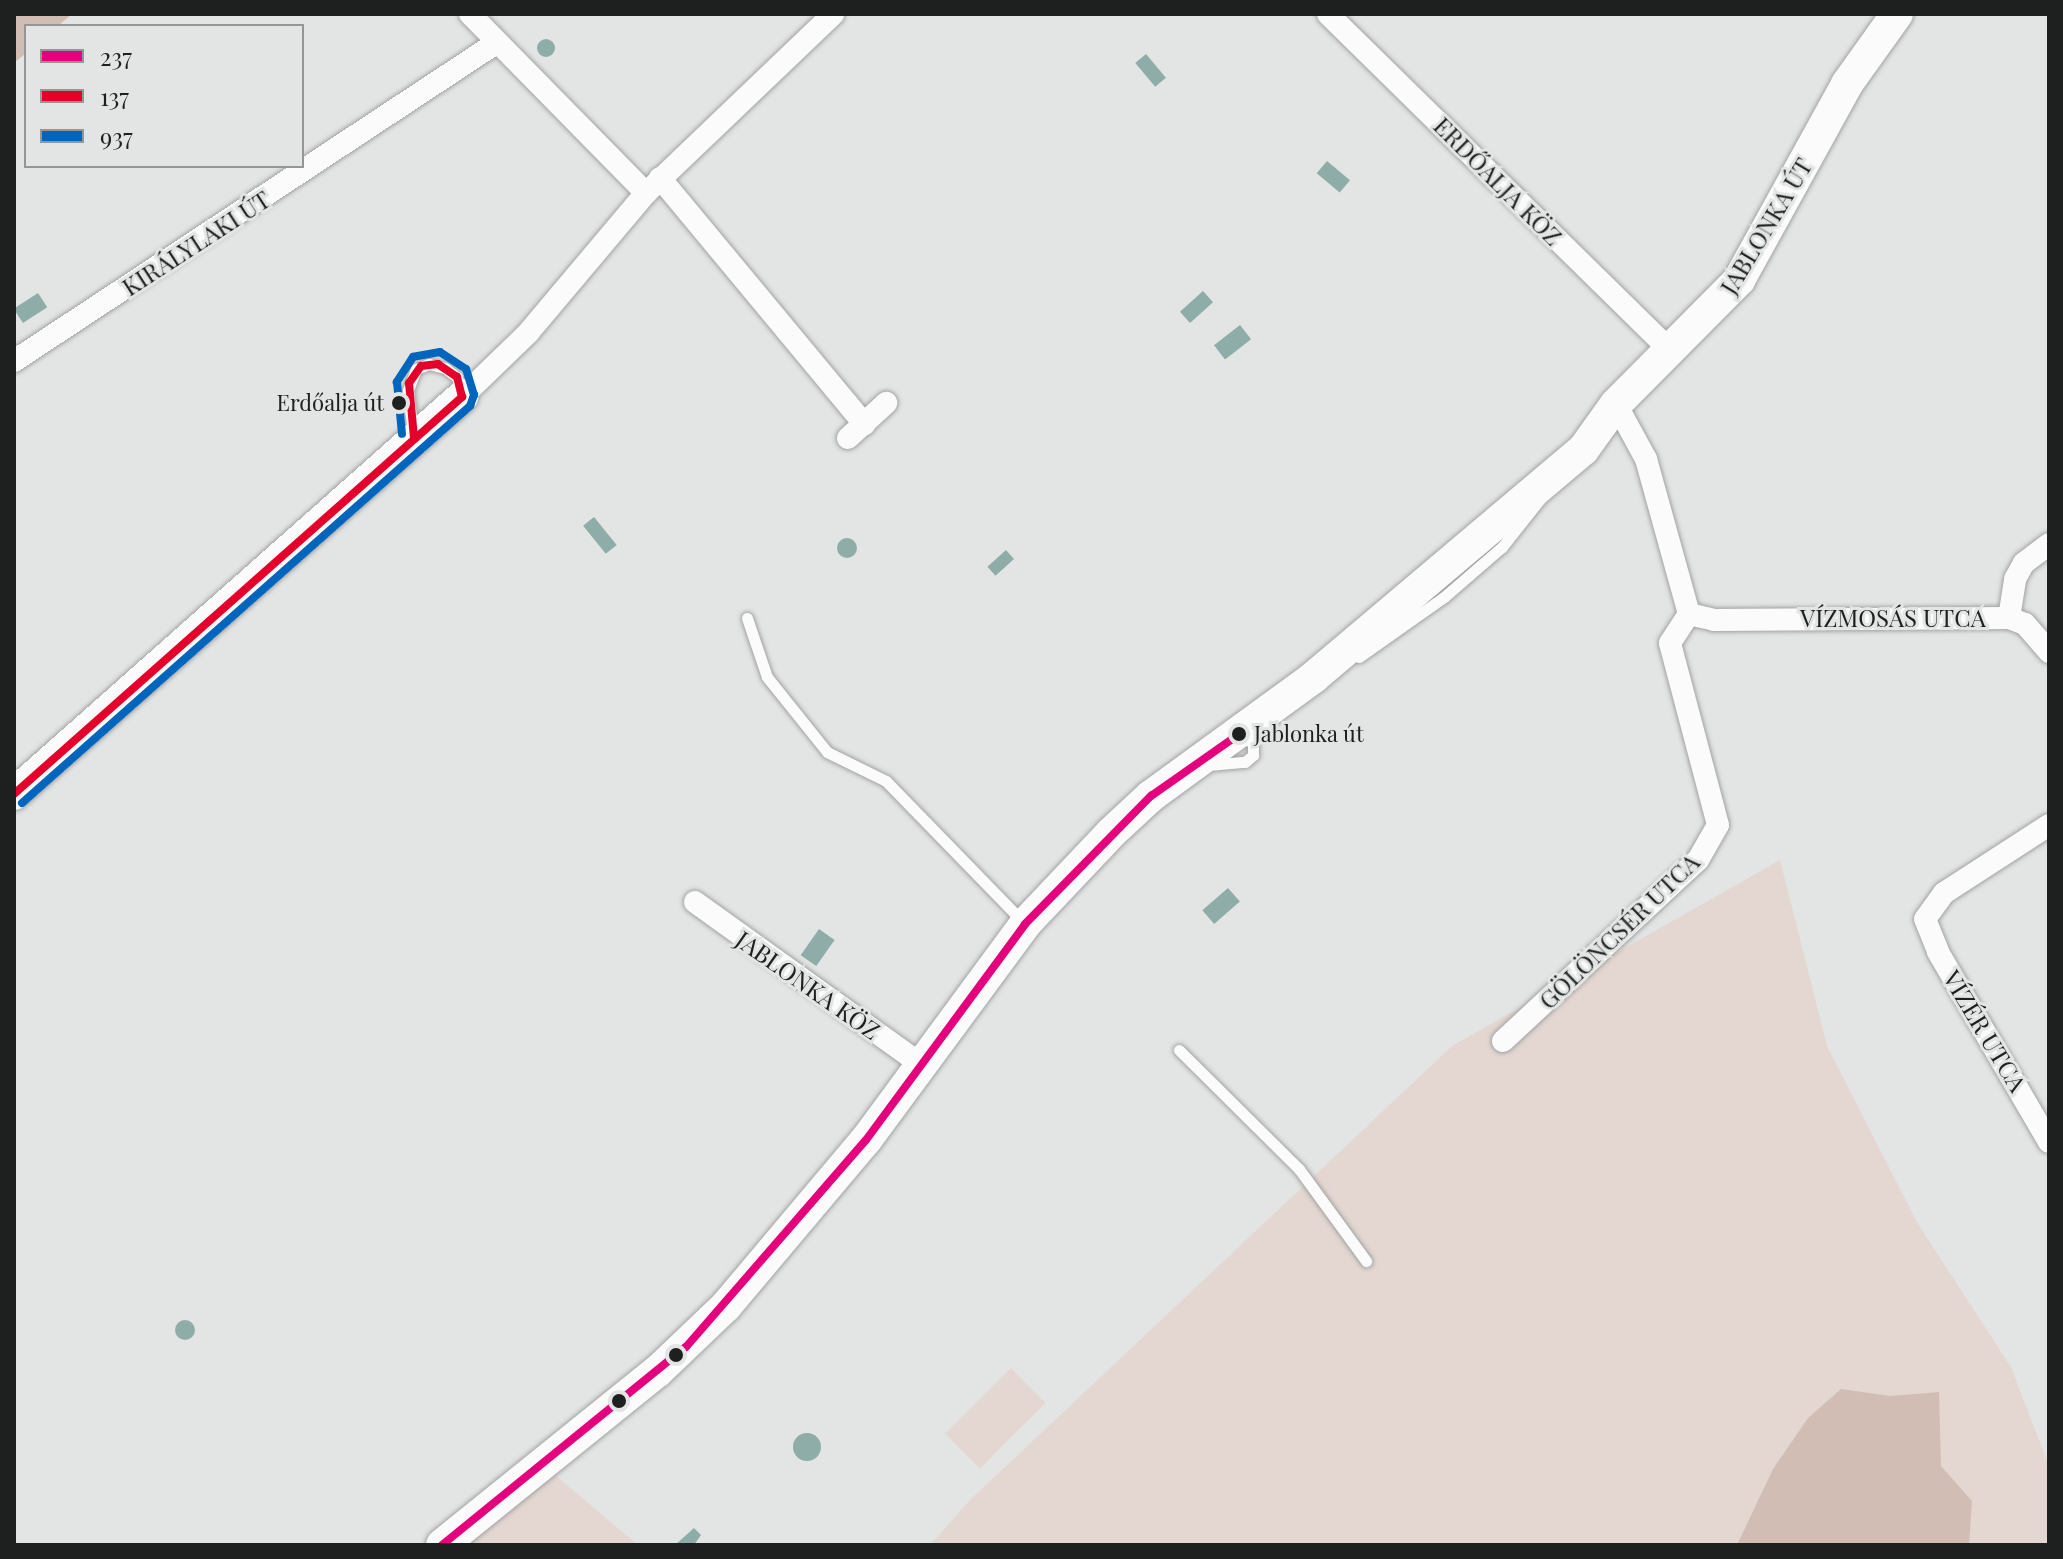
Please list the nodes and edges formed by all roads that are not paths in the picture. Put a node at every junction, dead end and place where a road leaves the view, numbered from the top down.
1 (470, 14) edge
2 (833, 14) edge
3 (1328, 14) edge
4 (1897, 14) edge
5 (496, 43) junction
6 (653, 186) junction
7 (1668, 348) junction
8 (14, 361) edge
9 (462, 397) junction
10 (886, 403) dead end
11 (1616, 404) junction
12 (414, 438) junction
13 (2049, 544) edge
14 (1689, 614) junction
15 (747, 618) dead end
16 (2009, 618) junction
17 (2049, 652) edge
18 (14, 794) edge
19 (2049, 825) edge
20 (695, 902) dead end
21 (1025, 924) junction
22 (1503, 1041) dead end
23 (1179, 1050) dead end
24 (923, 1066) junction
25 (2049, 1142) edge
26 (1366, 1261) dead end
27 (442, 1545) edge

1 - 5 street
2 - 6 street
3 - 7 street, ERDŐALJA KÖZ
4 - 7 street, JABLONKA ÚT
5 - 6 street
5 - 8 street, KIRÁLYLAKI ÚT
6 - 9 street
6 - 10 street
7 - 11 street, JABLONKA ÚT
9 - 12 street
9 - 12 lane
11 - 14 street
11 - 21 street, JABLONKA ÚT
12 - 18 street
13 - 16 street, VÍZMOSÁS UTCA
14 - 16 street, VÍZMOSÁS UTCA
14 - 22 street, GÖLÖNCSÉR UTCA
15 - 21 lane
16 - 17 street
19 - 25 street, VÍZÉR UTCA
20 - 24 street, JABLONKA KÖZ
21 - 24 street, JABLONKA ÚT
23 - 26 lane
24 - 27 street, JABLONKA ÚT

